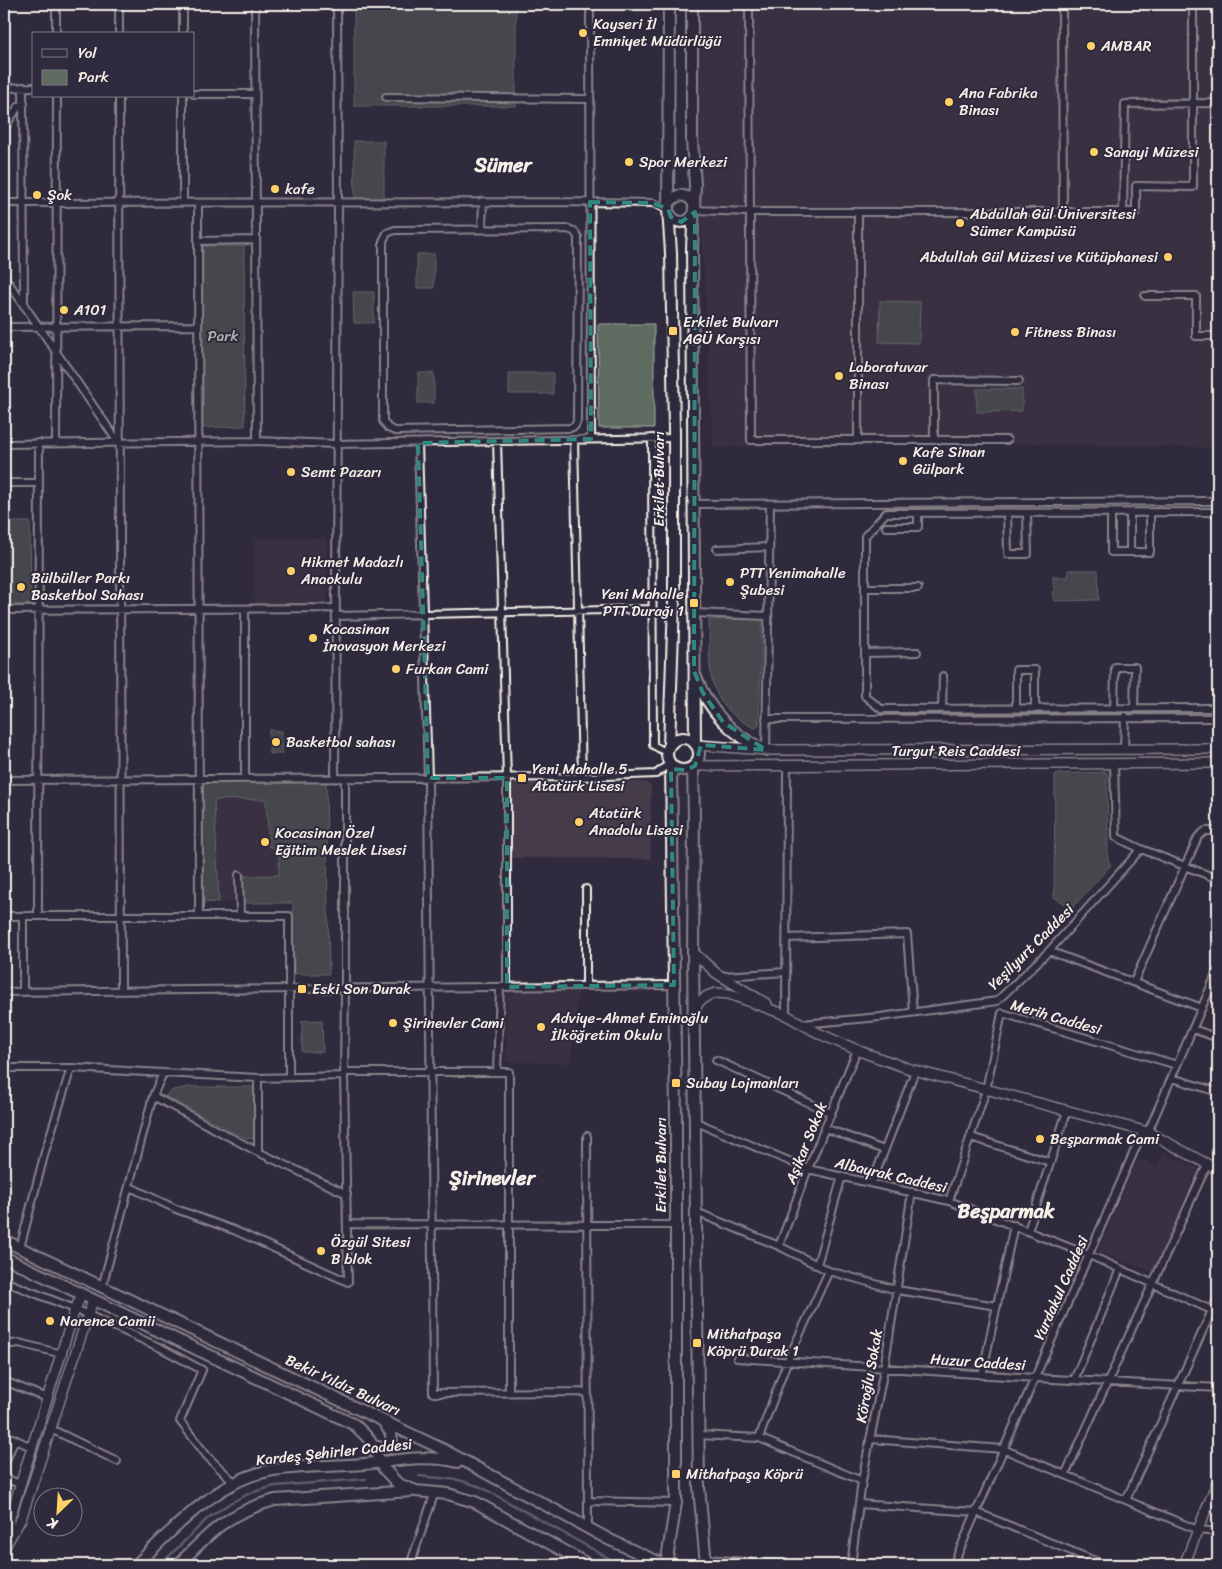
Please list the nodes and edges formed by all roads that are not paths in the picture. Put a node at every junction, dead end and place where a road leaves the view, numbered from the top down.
1 (56, 4) edge
2 (119, 4) edge
3 (183, 4) edge
4 (255, 4) edge
5 (336, 4) edge
6 (590, 4) edge
7 (669, 4) edge
8 (692, 4) edge
9 (749, 4) edge
10 (1062, 4) edge
11 (1193, 4) edge
12 (56, 32) edge
13 (119, 32) edge
14 (183, 32) edge
15 (24, 87) junction
16 (32, 87) edge
17 (4, 88) edge
18 (195, 94) edge
19 (255, 94) junction
20 (386, 97) dead end
21 (57, 98) edge
22 (119, 98) edge
23 (183, 98) edge
24 (590, 99) junction
25 (1218, 103) edge
26 (24, 104) junction
27 (1194, 104) junction
28 (4, 128) edge
29 (483, 201) junction
30 (57, 202) junction
31 (119, 202) junction
32 (183, 202) junction
33 (255, 202) junction
34 (338, 202) junction
35 (590, 202) junction
36 (4, 203) edge
37 (23, 203) junction
38 (198, 203) junction
39 (669, 209) junction
40 (695, 209) junction
41 (749, 212) junction
42 (858, 212) junction
43 (1063, 212) junction
44 (1124, 212) junction
45 (482, 229) junction
46 (256, 240) junction
47 (198, 241) junction
48 (4, 276) edge
49 (1145, 296) dead end
50 (24, 306) junction
51 (4, 326) edge
52 (38, 326) junction
53 (56, 326) junction
54 (119, 326) junction
55 (198, 326) junction
56 (1218, 336) edge
57 (56, 352) junction
58 (1019, 381) dead end
59 (652, 438) junction
60 (674, 438) junction
61 (591, 439) junction
62 (574, 440) junction
63 (858, 440) junction
64 (934, 440) junction
65 (1007, 440) dead end
66 (257, 441) junction
67 (498, 441) junction
68 (119, 442) junction
69 (198, 442) junction
70 (418, 442) junction
71 (39, 443) junction
72 (56, 443) junction
73 (4, 444) edge
74 (336, 444) junction
75 (4, 483) edge
76 (39, 483) junction
77 (1218, 501) edge
78 (694, 504) junction
79 (770, 504) junction
80 (1218, 512) edge
81 (918, 513) junction
82 (1007, 513) junction
83 (1027, 513) junction
84 (1111, 513) junction
85 (1130, 513) junction
86 (1150, 513) junction
87 (886, 526) dead end
88 (769, 547) junction
89 (717, 548) dead end
90 (1130, 552) junction
91 (865, 588) junction
92 (918, 588) dead end
93 (336, 608) junction
94 (653, 608) junction
95 (119, 609) junction
96 (199, 609) junction
97 (245, 609) junction
98 (4, 610) edge
99 (38, 610) junction
100 (578, 610) junction
101 (502, 612) junction
102 (694, 613) junction
103 (423, 614) junction
104 (336, 616) junction
105 (768, 616) junction
106 (917, 652) dead end
107 (865, 653) junction
108 (694, 671) junction
109 (943, 676) dead end
110 (1114, 708) junction
111 (1126, 708) junction
112 (1134, 708) junction
113 (1218, 708) edge
114 (942, 709) junction
115 (1016, 709) junction
116 (1035, 709) junction
117 (1125, 718) junction
118 (1218, 718) edge
119 (766, 719) junction
120 (696, 744) junction
121 (1218, 749) edge
122 (766, 750) junction
123 (1124, 750) junction
124 (669, 757) junction
125 (1114, 764) junction
126 (1218, 764) edge
127 (694, 766) junction
128 (787, 766) junction
129 (582, 777) junction
130 (345, 778) junction
131 (428, 778) junction
132 (507, 778) junction
133 (245, 779) junction
134 (335, 779) junction
135 (4, 780) edge
136 (38, 780) junction
137 (119, 780) junction
138 (199, 780) junction
139 (1218, 831) edge
140 (1141, 849) junction
141 (1185, 866) junction
142 (240, 875) dead end
143 (1218, 879) edge
144 (586, 890) dead end
145 (4, 916) edge
146 (24, 916) junction
147 (38, 916) junction
148 (120, 916) junction
149 (199, 916) junction
150 (240, 916) junction
151 (786, 938) junction
152 (1049, 951) junction
153 (693, 952) junction
154 (1218, 970) edge
155 (786, 972) junction
156 (722, 976) junction
157 (1134, 982) junction
158 (674, 985) junction
159 (586, 986) junction
160 (431, 987) junction
161 (504, 987) junction
162 (345, 988) junction
163 (289, 989) junction
164 (121, 990) junction
165 (4, 992) edge
166 (23, 992) junction
167 (997, 1001) junction
168 (1202, 1008) junction
169 (694, 1012) junction
170 (913, 1012) junction
171 (1002, 1013) junction
172 (786, 1015) junction
173 (801, 1024) junction
174 (1193, 1029) junction
175 (1218, 1038) edge
176 (857, 1050) junction
177 (716, 1060) dead end
178 (1177, 1065) junction
179 (4, 1068) edge
180 (71, 1068) junction
181 (915, 1071) junction
182 (431, 1072) junction
183 (498, 1072) junction
184 (163, 1073) junction
185 (344, 1074) junction
186 (258, 1078) junction
187 (289, 1078) junction
188 (1172, 1078) junction
189 (986, 1090) junction
190 (1218, 1092) edge
191 (153, 1096) junction
192 (1067, 1111) junction
193 (831, 1113) junction
194 (696, 1122) junction
195 (825, 1128) junction
196 (1145, 1132) junction
197 (587, 1136) dead end
198 (971, 1137) junction
199 (884, 1150) junction
200 (258, 1152) junction
201 (1050, 1162) junction
202 (1207, 1164) junction
203 (808, 1169) junction
204 (1218, 1170) edge
205 (842, 1176) junction
206 (872, 1183) junction
207 (130, 1187) junction
208 (912, 1192) junction
209 (347, 1194) junction
210 (949, 1201) junction
211 (696, 1212) junction
212 (348, 1224) junction
213 (432, 1224) junction
214 (509, 1224) junction
215 (587, 1224) junction
216 (676, 1225) junction
217 (1014, 1225) junction
218 (1028, 1231) junction
219 (4, 1240) edge
220 (779, 1246) junction
221 (20, 1248) junction
222 (1089, 1255) junction
223 (4, 1257) edge
224 (817, 1265) junction
225 (1120, 1269) junction
226 (830, 1271) junction
227 (4, 1282) edge
228 (1153, 1283) junction
229 (102, 1287) junction
230 (897, 1290) junction
231 (82, 1295) junction
232 (1218, 1298) edge
233 (93, 1300) junction
234 (996, 1306) junction
235 (75, 1309) junction
236 (1215, 1311) edge
237 (88, 1315) junction
238 (4, 1345) edge
239 (62, 1354) junction
240 (737, 1358) dead end
241 (787, 1362) junction
242 (884, 1369) junction
243 (982, 1375) junction
244 (1035, 1378) junction
245 (1074, 1380) junction
246 (4, 1381) edge
247 (1108, 1382) junction
248 (1179, 1386) junction
249 (1218, 1388) edge
250 (509, 1392) junction
251 (588, 1392) junction
252 (47, 1398) junction
253 (382, 1421) junction
254 (51, 1429) junction
255 (4, 1434) edge
256 (698, 1435) junction
257 (759, 1438) junction
258 (15, 1439) junction
259 (870, 1440) junction
260 (31, 1446) junction
261 (374, 1446) junction
262 (1004, 1450) junction
263 (118, 1460) dead end
264 (380, 1462) junction
265 (4, 1465) edge
266 (476, 1468) junction
267 (1065, 1475) junction
268 (4, 1478) edge
269 (1218, 1480) edge
270 (862, 1482) junction
271 (236, 1483) junction
272 (20, 1484) junction
273 (416, 1491) junction
274 (435, 1492) junction
275 (1126, 1500) junction
276 (588, 1501) junction
277 (676, 1503) junction
278 (859, 1504) junction
279 (976, 1512) junction
280 (588, 1529) junction
281 (4, 1530) edge
282 (1198, 1530) junction
283 (1218, 1532) edge
284 (4, 1548) edge
285 (576, 1558) junction
286 (706, 1562) edge
287 (136, 1565) edge
288 (178, 1565) edge
289 (410, 1565) edge
290 (567, 1565) edge
291 (589, 1565) edge
292 (665, 1565) edge
293 (788, 1565) edge
294 (851, 1565) edge
295 (952, 1565) edge
296 (1104, 1565) edge
297 (1184, 1565) edge

1 - 12 street
2 - 13 street
3 - 14 street
4 - 19 street
5 - 34 street
6 - 24 street
7 - 39 main road, Erkilet Bulvarı
8 - 40 main road
9 - 41 street
10 - 43 street
11 - 27 street
15 - 16 street
15 - 17 street
15 - 26 street
18 - 19 street
19 - 33 street
20 - 24 street
21 - 30 street
22 - 31 street
23 - 32 street
24 - 35 street
25 - 27 street
26 - 28 street
26 - 37 street
27 - 44 street
27 - 44 street
29 - 34 street
29 - 35 street
29 - 45 street
30 - 31 street
30 - 37 street
30 - 53 street
31 - 32 street
31 - 54 street
32 - 38 street
33 - 34 street
33 - 38 street
33 - 46 street
34 - 74 street
35 - 39 street
35 - 61 street
36 - 37 street
37 - 50 street
38 - 47 street
39 - 40 main road
39 - 40 main road
39 - 60 main road, Erkilet Bulvarı
40 - 41 street
40 - 78 main road
41 - 42 street
41 - 63 street
42 - 43 street
42 - 63 street
43 - 44 street
45 - 45 street
46 - 47 street
46 - 66 street
47 - 55 street
48 - 50 street
49 - 56 street
50 - 52 street
51 - 52 street
52 - 53 street
52 - 57 street
53 - 54 street
53 - 57 street
54 - 55 street
54 - 68 street
55 - 69 street
57 - 68 street
57 - 72 street
58 - 64 street
59 - 60 street
59 - 61 street
59 - 94 street
60 - 124 main road, Erkilet Bulvarı
61 - 62 street
62 - 67 street
62 - 100 street
63 - 64 street
64 - 65 street
66 - 69 street
66 - 74 street
67 - 70 street
67 - 101 street
68 - 69 street
68 - 72 street
68 - 95 street
69 - 96 street
70 - 74 street
70 - 103 street
71 - 72 street
71 - 73 street
71 - 76 street
74 - 93 street
75 - 76 street
76 - 99 street
77 - 79 street
78 - 79 street
78 - 102 main road
79 - 88 street
80 - 86 street
81 - 82 street
81 - 87 street
81 - 91 street
82 - 83 street
82 - 83 street
83 - 84 street
84 - 85 street
84 - 90 street
85 - 86 street
85 - 90 street
86 - 90 street
88 - 89 street
88 - 105 street
91 - 92 street
91 - 107 street
93 - 97 street
93 - 104 street
94 - 100 street
94 - 124 street
95 - 96 street
95 - 99 street
95 - 137 street
96 - 97 street
96 - 138 street
97 - 133 street
98 - 99 street
99 - 136 street
100 - 101 street
100 - 129 street
101 - 103 street
101 - 132 street
102 - 105 street
102 - 108 main road
103 - 104 street
103 - 131 street
104 - 134 street
105 - 119 street
106 - 107 street
107 - 114 street
108 - 120 main road
108 - 122 main road
109 - 114 street
110 - 111 street
110 - 112 street
110 - 116 street
111 - 112 street
111 - 117 street
112 - 113 street
114 - 115 street
115 - 116 street
115 - 116 street
117 - 118 street
117 - 119 street
117 - 123 street
119 - 122 street
120 - 122 street, Turgut Reis Caddesi
120 - 124 main road
120 - 127 main road
121 - 123 street, Turgut Reis Caddesi
122 - 123 street, Turgut Reis Caddesi
124 - 127 main road
124 - 129 street
124 - 158 main road, Erkilet Bulvarı
125 - 126 street, Turgut Reis Caddesi
125 - 128 street, Turgut Reis Caddesi
125 - 140 street
127 - 128 street, Turgut Reis Caddesi
127 - 153 main road
128 - 151 street
129 - 132 street
130 - 131 street
130 - 134 street
130 - 162 street
131 - 132 street
131 - 160 street
132 - 161 street
133 - 134 street
133 - 138 street
135 - 136 street
136 - 137 street
136 - 147 street
137 - 138 street
137 - 148 street
138 - 149 street
139 - 141 street
140 - 141 street
140 - 152 street, Yeşilyurt Caddesi
141 - 143 street
141 - 157 street
142 - 150 street
144 - 159 street
145 - 146 street
146 - 147 street
146 - 166 street
147 - 148 street
148 - 149 street
148 - 164 street
149 - 150 street
150 - 163 street
151 - 155 street
151 - 170 street
152 - 157 street
152 - 167 street, Yeşilyurt Caddesi
153 - 156 street
153 - 169 main road
154 - 168 street, Yurdakul Caddesi
155 - 156 street
155 - 172 street
156 - 172 street
157 - 168 street
158 - 159 street
158 - 216 main road, Erkilet Bulvarı
159 - 161 street
160 - 161 street
160 - 162 street
160 - 182 street
161 - 183 street
162 - 163 street
162 - 185 street
163 - 164 street
163 - 187 street
164 - 166 street
165 - 166 street
167 - 170 street, Yeşilyurt Caddesi
167 - 171 street
168 - 174 street, Yurdakul Caddesi
169 - 172 street
169 - 194 main road
170 - 173 street, Yeşilyurt Caddesi
171 - 178 street, Merih Caddesi
171 - 189 street, Merih Caddesi
172 - 173 street
173 - 176 street
174 - 175 street
174 - 178 street, Yurdakul Caddesi
176 - 181 street
176 - 193 street, Aşikar Sokak
177 - 193 street
178 - 188 street, Yurdakul Caddesi
179 - 180 street
180 - 184 street
180 - 221 street
181 - 189 street
181 - 199 street
182 - 183 street
182 - 185 street
182 - 213 street
183 - 214 street
184 - 186 street
184 - 191 street
185 - 187 street
185 - 209 street
186 - 187 street
186 - 200 street
188 - 190 street
188 - 196 street, Yurdakul Caddesi
189 - 192 street
189 - 198 street, Merih Caddesi
191 - 200 street
191 - 207 street
192 - 196 street
192 - 201 street
193 - 195 street, Aşikar Sokak
194 - 203 street, Albayrak Caddesi
194 - 211 main road
195 - 199 street
195 - 203 street, Aşikar Sokak
196 - 202 street
196 - 222 street, Yurdakul Caddesi
197 - 215 street
198 - 201 street
198 - 210 street, Merih Caddesi
199 - 206 street
200 - 209 street
201 - 218 street
202 - 204 street
202 - 228 street
203 - 205 street, Albayrak Caddesi
203 - 220 street, Aşikar Sokak
205 - 206 street, Albayrak Caddesi
205 - 224 street
206 - 208 street, Albayrak Caddesi
207 - 212 street
207 - 229 street
208 - 210 street, Albayrak Caddesi
208 - 230 street, Köroğlu Sokak
209 - 212 street
210 - 217 street, Albayrak Caddesi
211 - 220 street
211 - 256 main road
212 - 213 street
213 - 214 street
213 - 250 street
214 - 215 street
214 - 250 street
215 - 216 street
215 - 251 street
216 - 277 main road, Erkilet Bulvarı
217 - 218 street, Albayrak Caddesi
217 - 234 street
218 - 222 street, Albayrak Caddesi
219 - 221 main road, Bekir Yıldız Bulvarı
220 - 224 street
221 - 229 main road, Bekir Yıldız Bulvarı
222 - 225 street, Albayrak Caddesi
222 - 244 street, Yurdakul Caddesi
223 - 231 main road, Bekir Yıldız Bulvarı
224 - 226 street
225 - 228 street, Albayrak Caddesi
225 - 245 street
226 - 230 street
226 - 241 street
227 - 235 street
228 - 236 street, Albayrak Caddesi
228 - 247 street
229 - 253 main road, Bekir Yıldız Bulvarı
230 - 234 street
230 - 242 street, Köroğlu Sokak
231 - 233 main road, Bekir Yıldız Bulvarı
231 - 235 street
232 - 236 street
233 - 237 street
233 - 261 main road, Bekir Yıldız Bulvarı
234 - 243 street
235 - 237 street
235 - 239 street
236 - 248 street
237 - 254 street
237 - 271 street
238 - 239 street
239 - 252 street
240 - 241 street, Huzur Caddesi
241 - 242 street, Huzur Caddesi
241 - 257 street
242 - 243 street, Huzur Caddesi
242 - 259 street, Köroğlu Sokak
243 - 244 street, Huzur Caddesi
244 - 245 street, Huzur Caddesi
244 - 262 street, Yurdakul Caddesi
245 - 247 street, Huzur Caddesi
246 - 252 street
247 - 248 street, Huzur Caddesi
247 - 267 street
248 - 249 street, Huzur Caddesi
248 - 275 street
250 - 251 street
251 - 276 street
252 - 260 street
253 - 261 main road
253 - 266 main road, Bekir Yıldız Bulvarı
254 - 263 street
254 - 284 street
255 - 258 street
256 - 257 street
256 - 286 main road
257 - 270 street
258 - 260 street
258 - 265 street
259 - 262 street
259 - 270 street, Köroğlu Sokak
260 - 272 street
261 - 264 main road, Bekir Yıldız Bulvarı
262 - 267 street
262 - 279 street, Yurdakul Caddesi
264 - 266 main road, Kardeş Şehirler Caddesi
264 - 271 main road, Kardeş Şehirler Caddesi
264 - 273 main road, Bekir Yıldız Bulvarı
266 - 280 main road, Bekir Yıldız Bulvarı
267 - 275 street
268 - 272 street
269 - 282 street
270 - 278 street, Köroğlu Sokak
271 - 287 main road, Kardeş Şehirler Caddesi
272 - 281 street
273 - 274 main road, Bekir Yıldız Bulvarı
273 - 288 main road
274 - 285 main road, Bekir Yıldız Bulvarı
274 - 289 street
275 - 282 street
276 - 277 street
276 - 280 street
277 - 292 main road, Erkilet Bulvarı
278 - 279 street
278 - 294 street, Köroğlu Sokak
279 - 295 street, Yurdakul Caddesi
279 - 296 street
280 - 292 main road, Bekir Yıldız Bulvarı
282 - 283 street
282 - 297 street
285 - 290 street
285 - 291 main road, Bekir Yıldız Bulvarı
286 - 293 street

